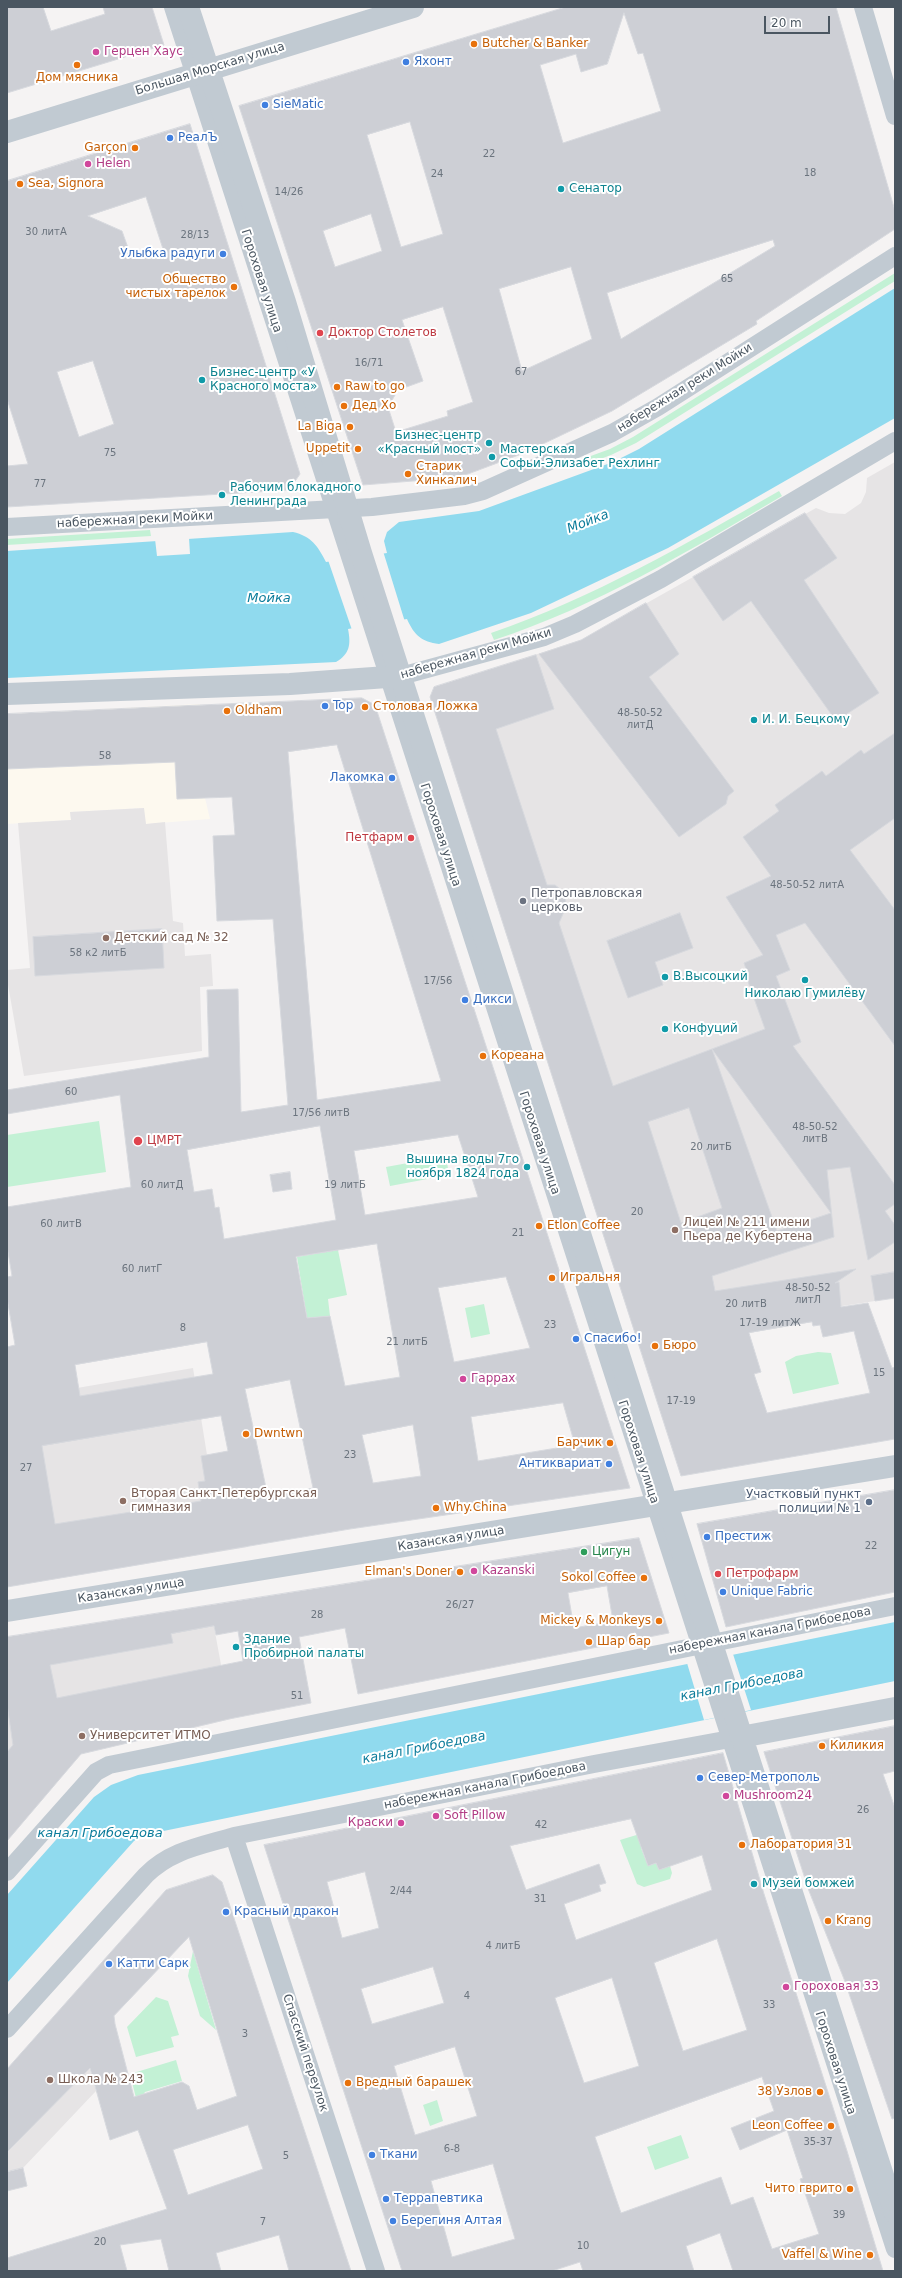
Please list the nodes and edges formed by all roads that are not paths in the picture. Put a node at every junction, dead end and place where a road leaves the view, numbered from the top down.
1 (173, 7) edge
2 (188, 7) edge
3 (414, 7) edge
4 (863, 7) edge
5 (202, 72) junction
6 (895, 116) edge
7 (7, 132) edge
8 (895, 256) edge
9 (895, 441) edge
10 (341, 509) junction
11 (7, 527) edge
12 (395, 677) junction
13 (7, 694) edge
14 (895, 1466) edge
15 (661, 1504) junction
16 (895, 1606) edge
17 (7, 1611) edge
18 (708, 1651) junction
19 (895, 1708) edge
20 (736, 1738) junction
21 (234, 1836) junction
22 (7, 1872) edge
23 (7, 2029) edge
24 (895, 2214) edge
25 (895, 2249) edge
26 (376, 2271) edge

1 - 5 street, Гороховая улица
2 - 5 street, Гороховая улица
3 - 5 street, Большая Морская улица
4 - 6 street
5 - 7 street, Большая Морская улица
5 - 10 street, Гороховая улица
8 - 10 street, набережная реки Мойки
9 - 12 street, набережная реки Мойки
10 - 11 street, набережная реки Мойки
10 - 12 street, Гороховая улица
12 - 13 street, набережная реки Мойки
12 - 15 street, Гороховая улица
14 - 15 street, Казанская улица
15 - 17 street, Казанская улица
15 - 18 street, Гороховая улица
16 - 18 street, набережная канала Грибоедова
18 - 20 street, Гороховая улица
18 - 22 street, набережная канала Грибоедова
19 - 20 street, набережная канала Грибоедова
20 - 21 street, набережная канала Грибоедова
20 - 24 street, Гороховая улица
20 - 25 street, Гороховая улица
21 - 23 street, набережная канала Грибоедова
21 - 26 street, Спасский переулок

